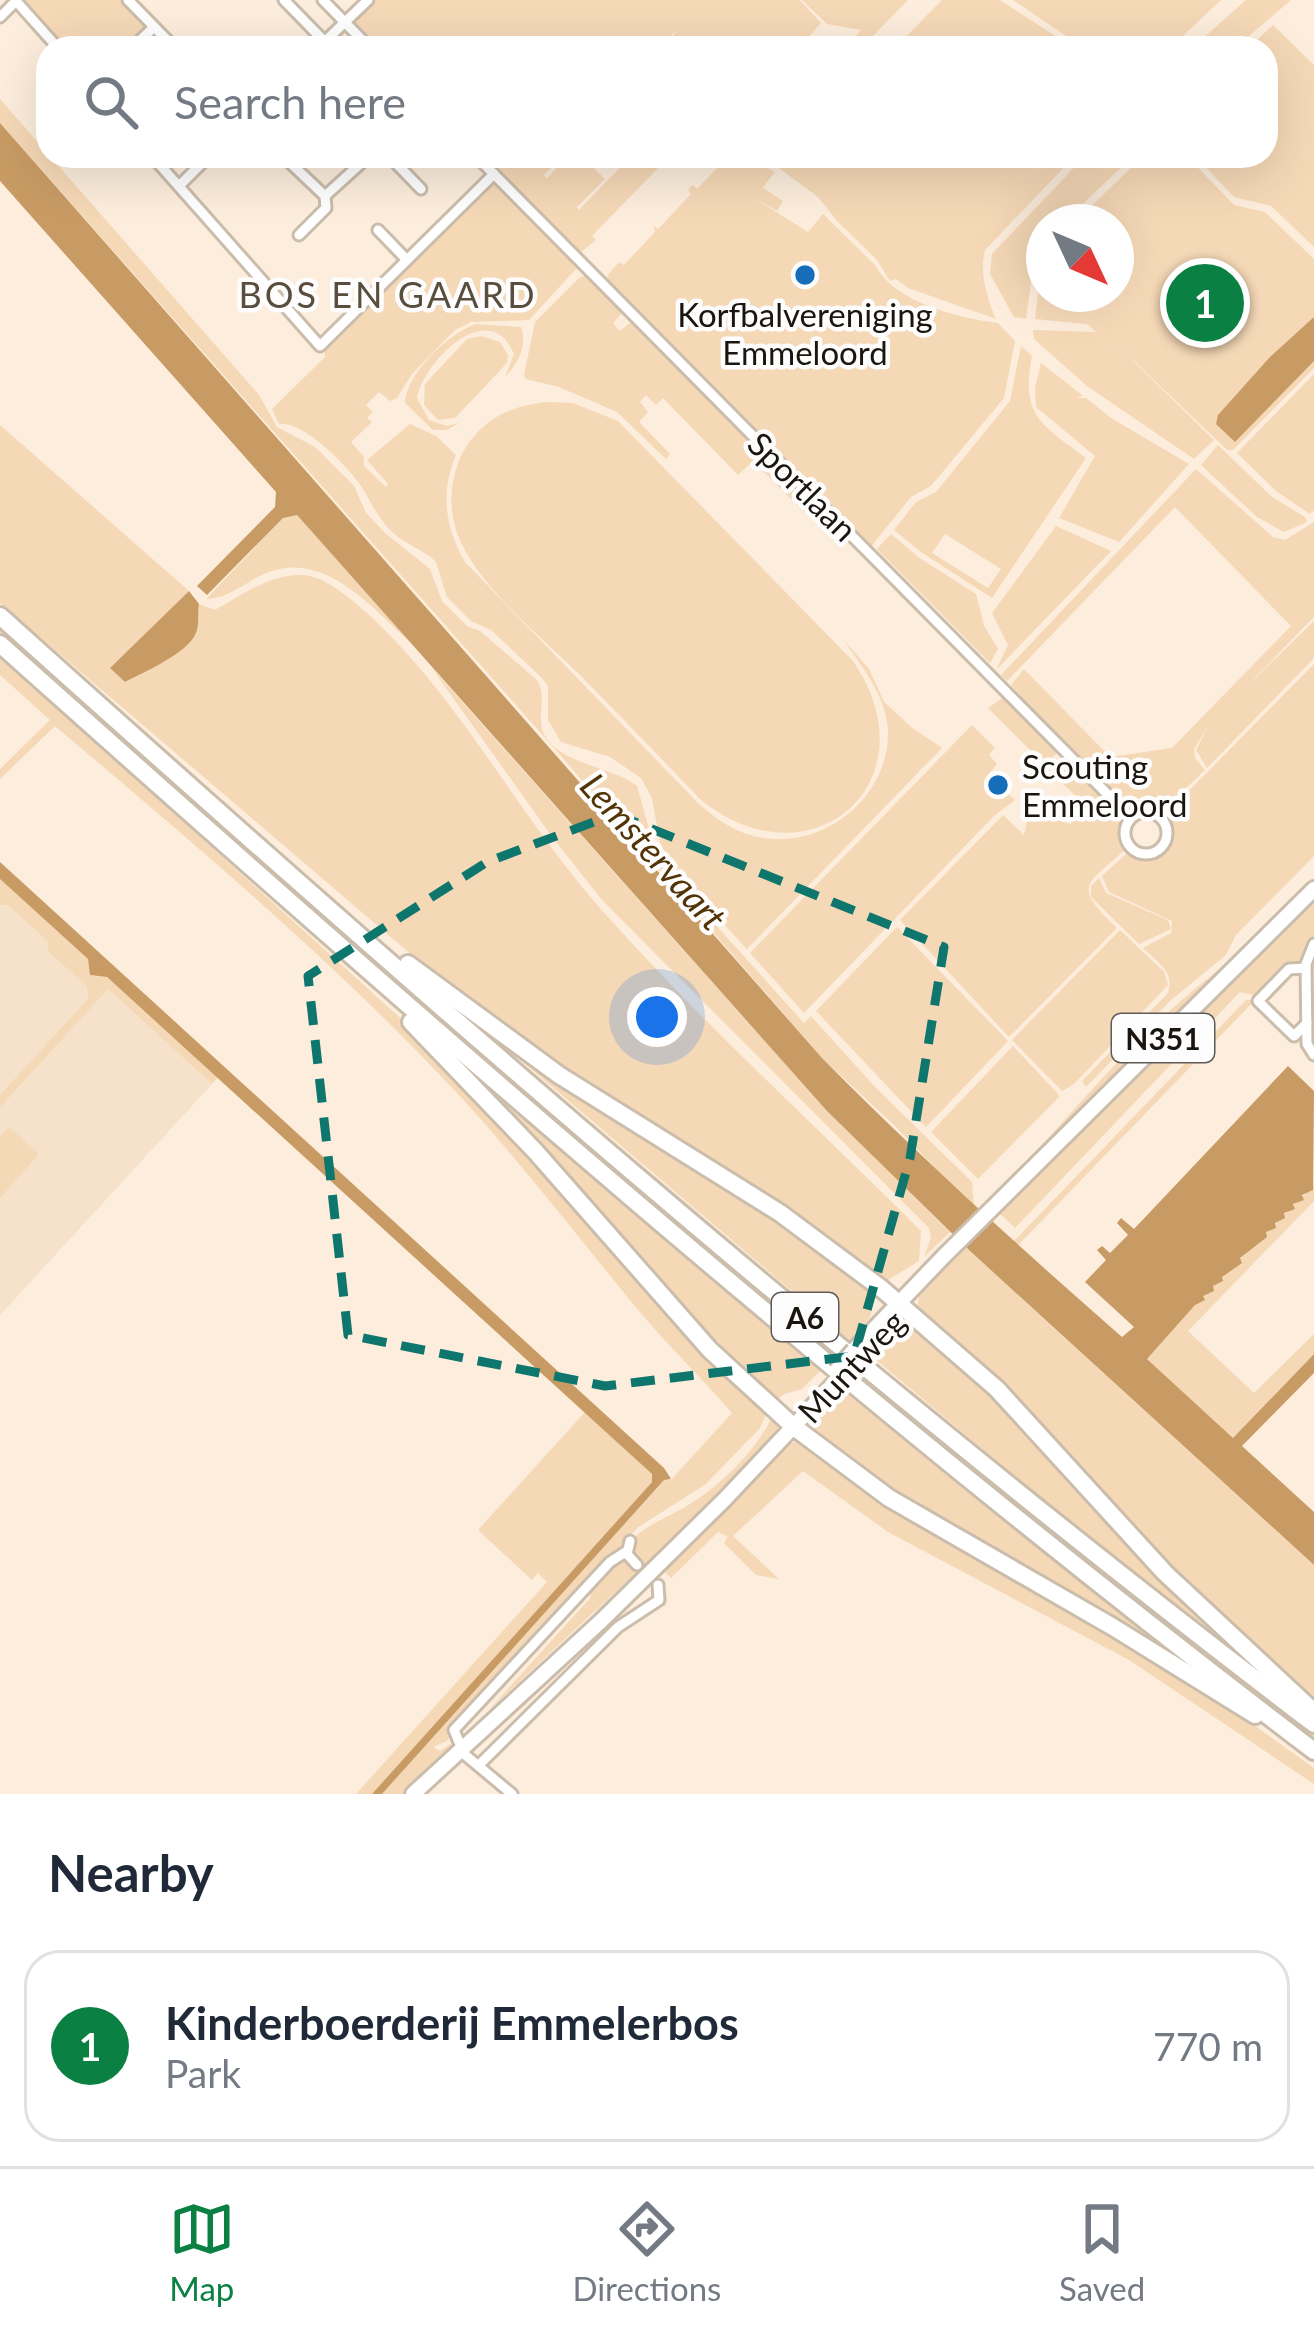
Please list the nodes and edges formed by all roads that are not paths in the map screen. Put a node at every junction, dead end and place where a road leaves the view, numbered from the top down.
1 (128, 0) edge
2 (284, 0) edge
3 (323, 0) edge
4 (368, 0) edge
5 (16, 1) edge
6 (0, 17) edge
7 (345, 22) junction
8 (154, 27) junction
9 (47, 36) edge
10 (145, 36) edge
11 (163, 36) edge
12 (314, 36) edge
13 (331, 36) edge
14 (358, 36) edge
15 (162, 168) edge
16 (197, 168) edge
17 (296, 168) edge
18 (356, 168) edge
19 (401, 168) edge
20 (488, 168) edge
21 (494, 174) junction
22 (178, 186) junction
23 (421, 189) dead end
24 (325, 196) junction
25 (378, 230) dead end
26 (299, 235) dead end
27 (407, 260) junction
28 (0, 616) edge
29 (0, 644) edge
30 (1130, 817) junction
31 (1314, 885) edge
32 (310, 892) junction
33 (1314, 944) edge
34 (359, 963) junction
35 (1306, 968) junction
36 (1306, 1023) junction
37 (1314, 1055) edge
38 (902, 1306) junction
39 (792, 1424) junction
40 (637, 1565) dead end
41 (658, 1585) dead end
42 (1314, 1712) edge
43 (1314, 1724) edge
44 (1291, 1734) junction
45 (1314, 1751) edge
46 (471, 1755) junction
47 (416, 1794) edge
48 (512, 1794) edge

1 - 8 street
2 - 12 street
3 - 7 street
4 - 7 street
5 - 6 street
5 - 9 street
7 - 13 street
7 - 14 street
8 - 10 street
8 - 11 street
15 - 22 street
16 - 22 street
17 - 24 street
18 - 24 street
19 - 23 street
20 - 21 street, Sportlaan
21 - 27 street
21 - 30 street, Sportlaan
22 - 27 street
24 - 26 street
25 - 27 street
28 - 32 highway, A6
29 - 34 highway, A6
30 - 30 street, Sportlaan
31 - 38 main road, Muntweg / N351
32 - 38 highway, A6
32 - 43 highway, A6
33 - 35 street
34 - 39 highway, A6
34 - 44 highway, A6
35 - 36 street
35 - 36 street
36 - 37 street
38 - 39 main road, Muntweg / N351, bridge
38 - 42 highway, A6
39 - 44 highway, A6
39 - 46 main road, Muntweg / N351
40 - 46 street, Muntweg
41 - 46 street, Muntweg
44 - 45 highway, A6
46 - 47 main road, Muntweg / N351
46 - 48 street

